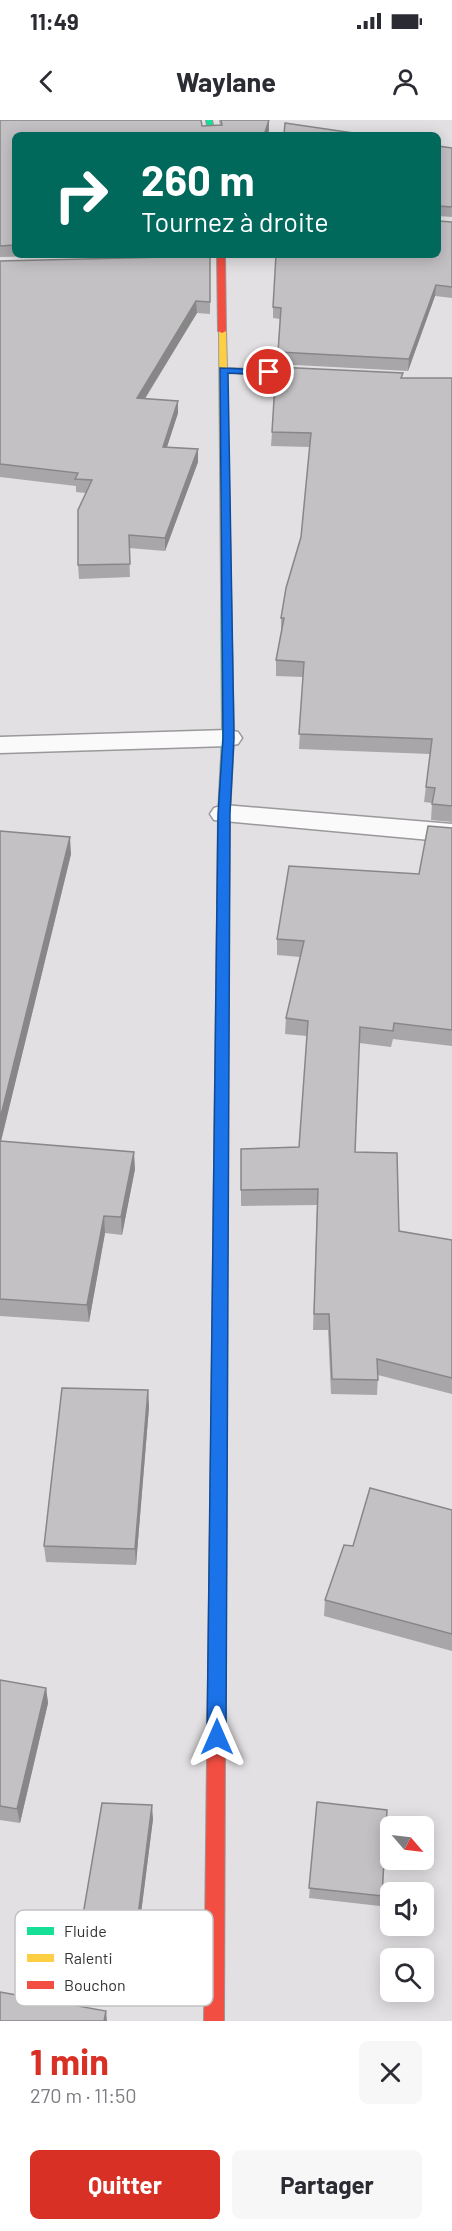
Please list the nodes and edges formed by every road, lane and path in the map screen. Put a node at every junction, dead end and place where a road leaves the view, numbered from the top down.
1 (212, 258) edge
2 (220, 258) edge
3 (197, 260) edge
4 (223, 370) junction
5 (338, 376) edge
6 (228, 738) junction
7 (0, 745) edge
8 (224, 814) junction
9 (452, 833) edge
10 (214, 2021) edge

1 - 3 street
2 - 4 street
4 - 5 street
4 - 6 street
6 - 7 street
6 - 8 street
8 - 9 street
8 - 10 street

